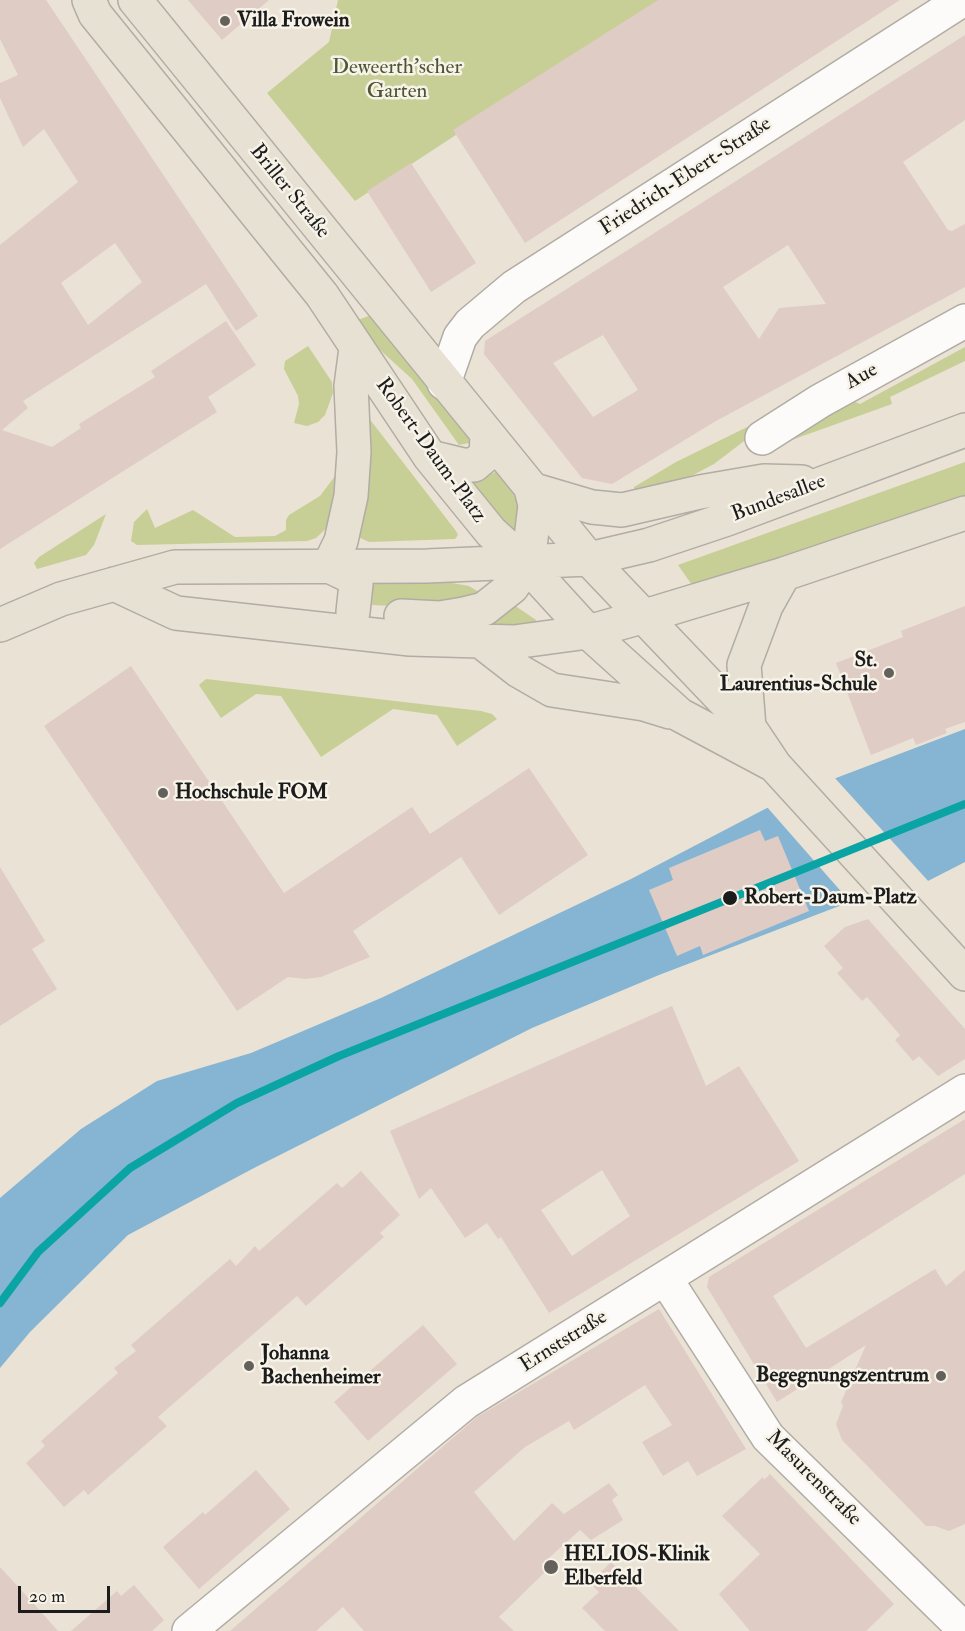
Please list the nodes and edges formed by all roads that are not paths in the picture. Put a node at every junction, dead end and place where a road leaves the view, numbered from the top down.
1 (89, 0) edge
2 (135, 0) edge
3 (962, 0) edge
4 (239, 130) junction
5 (208, 154) junction
6 (965, 321) edge
7 (356, 348) junction
8 (444, 383) junction
9 (965, 429) edge
10 (487, 436) junction
11 (762, 438) dead end
12 (430, 457) junction
13 (826, 482) junction
14 (531, 489) junction
15 (965, 513) edge
16 (589, 559) junction
17 (525, 563) junction
18 (329, 566) junction
19 (784, 574) junction
20 (114, 584) junction
21 (353, 612) junction
22 (645, 616) junction
23 (0, 625) edge
24 (293, 625) junction
25 (588, 632) junction
26 (483, 643) junction
27 (680, 716) junction
28 (749, 727) junction
29 (776, 766) junction
30 (965, 974) edge
31 (965, 1091) edge
32 (665, 1278) junction
33 (956, 1621) edge
34 (189, 1631) edge

1 - 5 main road, Briller Straße
2 - 4 main road, Briller Straße
3 - 8 street, Friedrich-Ebert-Straße
4 - 5 main road
4 - 8 main road, Briller Straße
5 - 7 main road, Briller Straße
6 - 11 street, Aue
7 - 12 main road, Robert-Daum-Platz
7 - 18 main road
8 - 10 main road
9 - 13 main road, Bundesallee
10 - 12 main road
10 - 14 main road
12 - 17 main road, Robert-Daum-Platz
13 - 14 main road
13 - 16 main road, Bundesallee
14 - 16 main road
14 - 17 main road
15 - 19 main road
16 - 17 main road, Bundesallee
16 - 22 main road
17 - 18 main road
17 - 21 main road
17 - 25 main road, Robert-Daum-Platz
18 - 20 main road
18 - 21 main road
19 - 22 main road
19 - 28 main road
20 - 23 main road
20 - 24 main road
21 - 24 main road
22 - 25 main road
22 - 28 main road
24 - 26 main road
25 - 26 main road
25 - 27 main road
26 - 27 main road
27 - 29 main road
28 - 29 main road
29 - 30 main road
31 - 32 street, Ernststraße
32 - 33 street, Masurenstraße
32 - 34 street, Ernststraße

